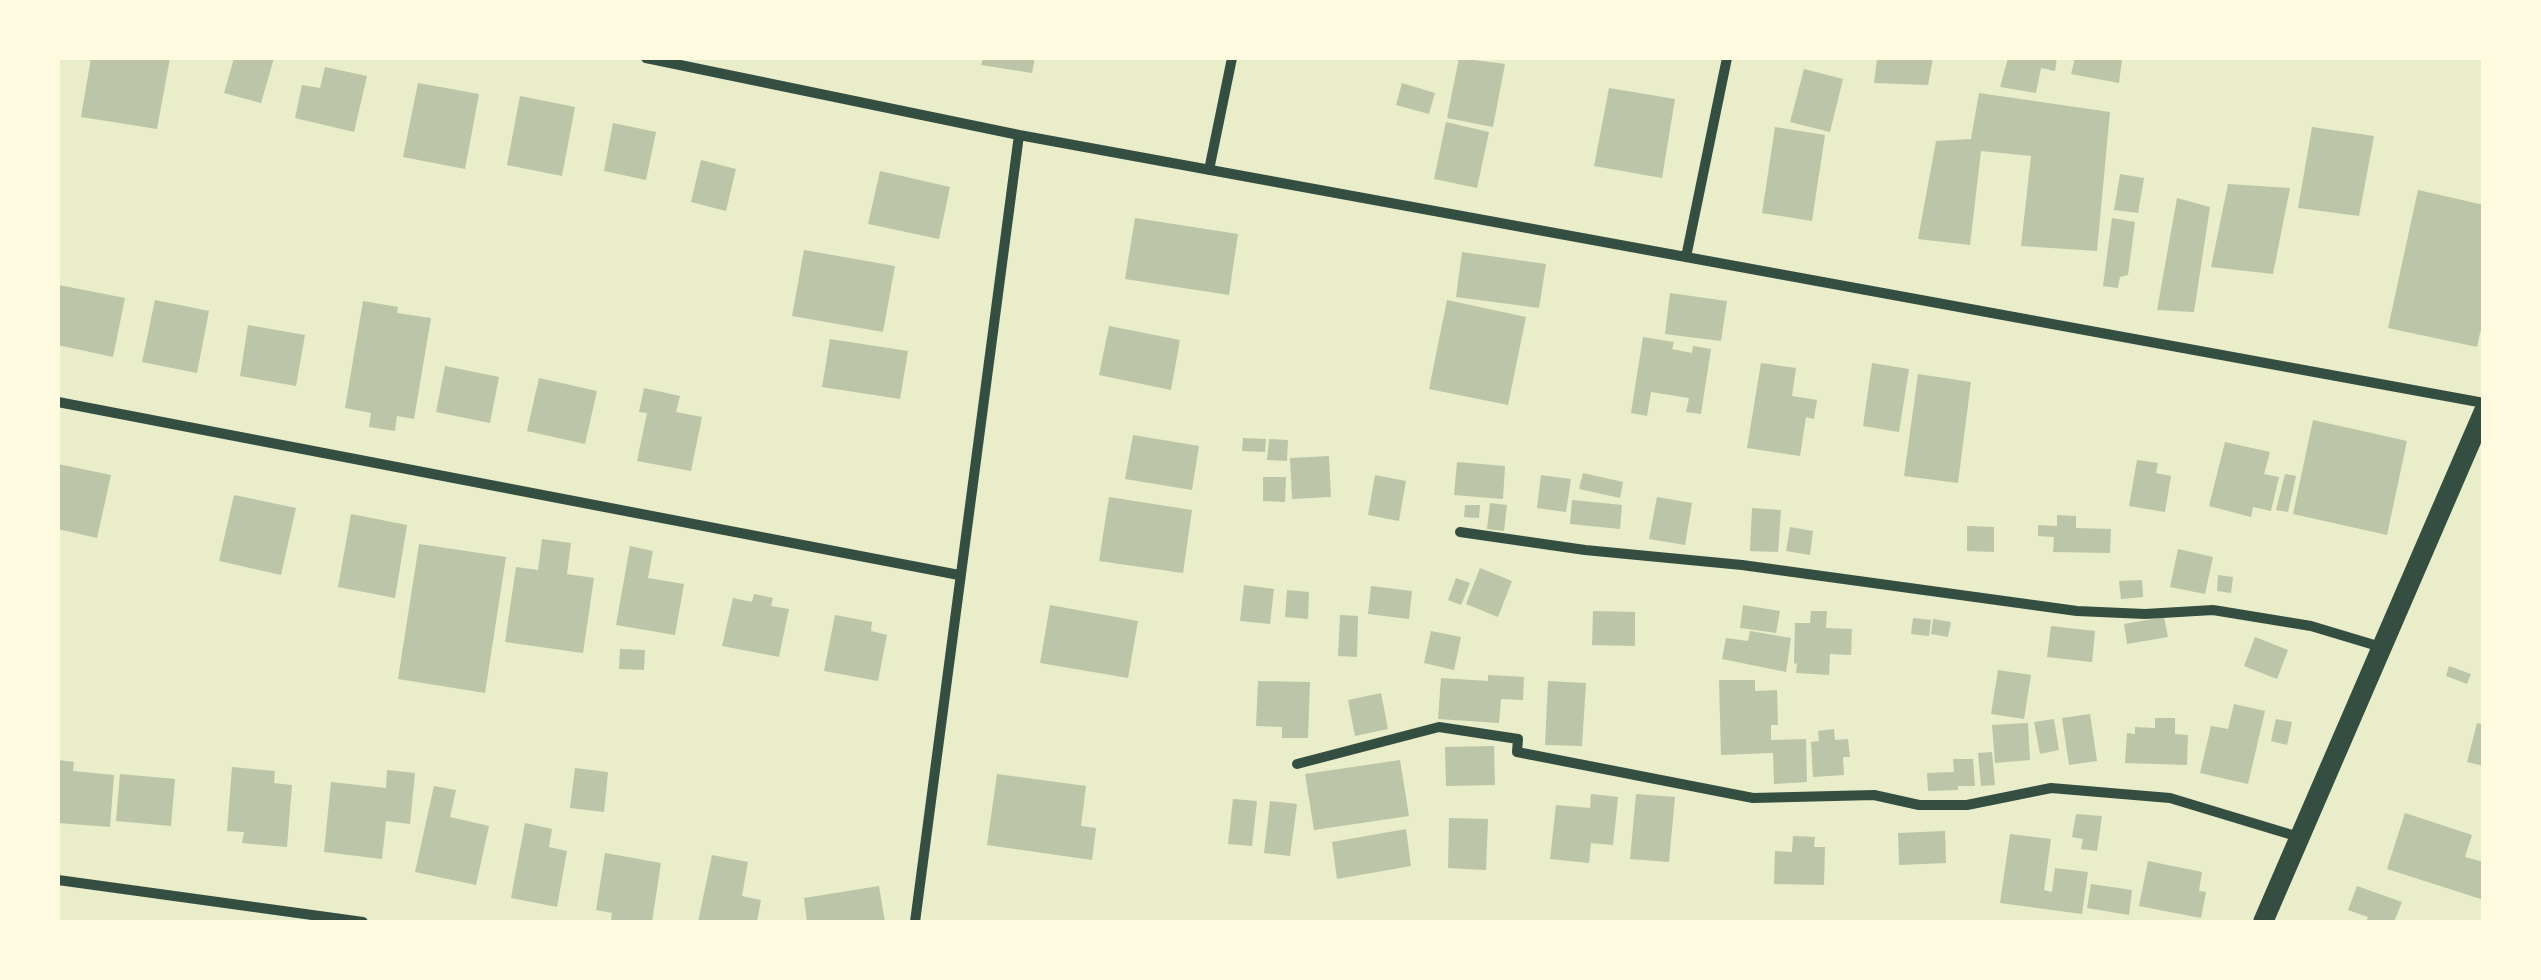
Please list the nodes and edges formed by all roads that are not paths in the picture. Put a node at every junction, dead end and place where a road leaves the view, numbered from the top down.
1 (646, 58) edge
2 (1232, 58) edge
3 (1727, 58) edge
4 (1019, 135) junction
5 (1209, 170) junction
6 (1686, 257) junction
7 (58, 402) edge
8 (2484, 403) edge
9 (2484, 412) edge
10 (1460, 532) dead end
11 (959, 575) junction
12 (2382, 647) junction
13 (1297, 764) dead end
14 (2299, 838) junction
15 (58, 880) edge
16 (363, 922) edge
17 (915, 922) edge
18 (2263, 922) edge

1 - 4 street
2 - 5 street
3 - 6 street
4 - 5 street
4 - 11 street
5 - 6 street
6 - 8 street
7 - 11 street
9 - 12 main road
10 - 12 street
11 - 17 street
12 - 14 main road
13 - 14 street
14 - 18 main road
15 - 16 street

